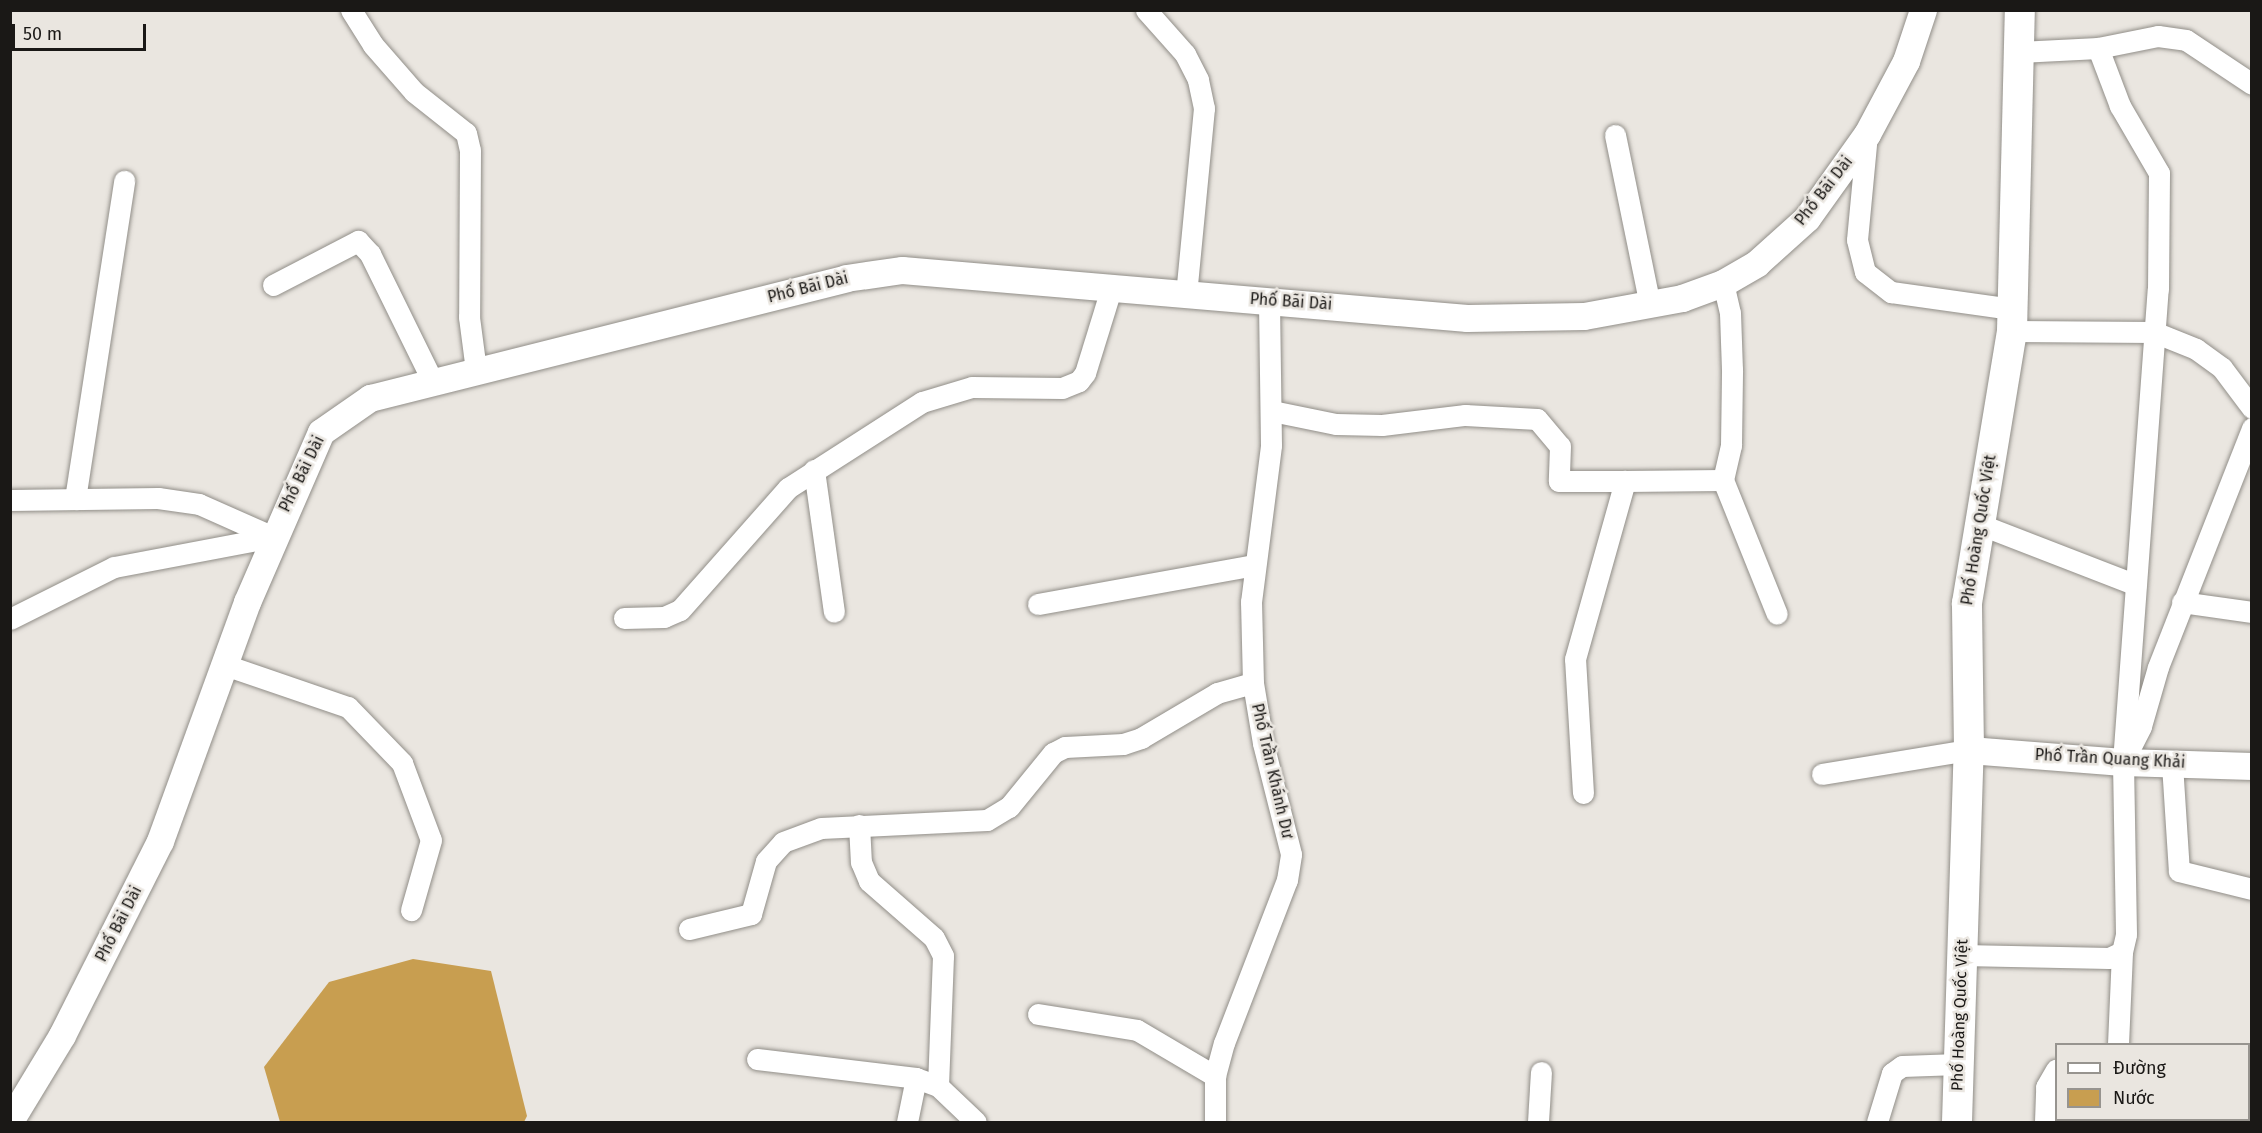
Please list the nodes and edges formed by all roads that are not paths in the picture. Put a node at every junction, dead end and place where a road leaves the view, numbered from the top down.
1 (351, 10) edge
2 (1146, 10) edge
3 (1923, 10) edge
4 (2020, 10) edge
5 (2098, 48) junction
6 (2019, 52) junction
7 (2252, 84) edge
8 (1867, 134) junction
9 (1615, 135) dead end
10 (124, 182) dead end
11 (1723, 283) junction
12 (273, 285) dead end
13 (1111, 289) junction
14 (1186, 295) junction
15 (1269, 300) junction
16 (1650, 305) junction
17 (2012, 320) junction
18 (2154, 332) junction
19 (476, 370) junction
20 (433, 382) junction
21 (2252, 408) edge
22 (1272, 411) junction
23 (2252, 428) edge
24 (814, 470) junction
25 (1723, 480) junction
26 (1625, 481) junction
27 (75, 499) junction
28 (10, 500) edge
29 (1979, 524) junction
30 (273, 537) junction
31 (1255, 565) junction
32 (2136, 585) junction
33 (2182, 602) junction
34 (1038, 604) dead end
35 (834, 612) dead end
36 (2252, 612) edge
37 (1777, 614) dead end
38 (624, 618) dead end
39 (10, 619) edge
40 (225, 665) junction
41 (1253, 683) junction
42 (1969, 750) junction
43 (2123, 762) junction
44 (2172, 764) junction
45 (2252, 766) edge
46 (1822, 774) dead end
47 (1583, 793) dead end
48 (859, 825) junction
49 (2252, 890) edge
50 (411, 910) dead end
51 (689, 929) dead end
52 (2122, 952) junction
53 (1962, 955) junction
54 (1038, 1014) dead end
55 (2118, 1043) edge
56 (757, 1059) dead end
57 (1958, 1064) junction
58 (1541, 1072) dead end
59 (2055, 1073) edge
60 (1215, 1076) junction
61 (916, 1078) junction
62 (938, 1086) junction
63 (10, 1122) edge
64 (908, 1122) edge
65 (976, 1122) edge
66 (1215, 1122) edge
67 (1539, 1122) edge
68 (1877, 1122) edge
69 (1957, 1122) edge
70 (2044, 1122) edge

1 - 19 street
2 - 14 street
3 - 8 street, Phố Bãi Dài
4 - 6 main road, Phố Hoàng Quốc Việt
5 - 6 street
5 - 7 street
5 - 18 street
6 - 17 main road, Phố Hoàng Quốc Việt
8 - 11 street, Phố Bãi Dài
8 - 17 street
9 - 16 street
10 - 27 street
11 - 16 street, Phố Bãi Dài
11 - 25 street
12 - 20 street
13 - 14 street, Phố Bãi Dài
13 - 19 street, Phố Bãi Dài
13 - 24 street
14 - 15 street, Phố Bãi Dài
15 - 16 street, Phố Bãi Dài
15 - 22 street, Phố Trần Khánh Dư
17 - 18 street
17 - 29 main road, Phố Hoàng Quốc Việt
18 - 21 street
18 - 32 street
19 - 20 street, Phố Bãi Dài
20 - 30 street, Phố Bãi Dài
22 - 26 street
22 - 31 street, Phố Trần Khánh Dư
23 - 33 street
24 - 35 street
24 - 38 street
25 - 26 street
25 - 37 street
26 - 47 street
27 - 28 street
27 - 30 street
29 - 32 street
29 - 42 main road, Phố Hoàng Quốc Việt
30 - 39 street
30 - 40 street, Phố Bãi Dài
31 - 34 street
31 - 41 street, Phố Trần Khánh Dư
32 - 43 street
33 - 36 street
33 - 43 street
40 - 50 street
40 - 63 street, Phố Bãi Dài
41 - 48 street
41 - 60 street, Phố Trần Khánh Dư
42 - 43 street, Phố Trần Quang Khải
42 - 46 street
42 - 53 main road, Phố Hoàng Quốc Việt
43 - 44 street, Phố Trần Quang Khải
43 - 52 street
44 - 45 street, Phố Trần Quang Khải
44 - 49 street
48 - 51 street
48 - 62 street
52 - 53 street
52 - 55 street
53 - 57 main road, Phố Hoàng Quốc Việt
54 - 60 street
56 - 61 street
57 - 68 street
57 - 69 main road, Phố Hoàng Quốc Việt
58 - 67 street
59 - 70 street
60 - 66 street, Phố Trần Khánh Dư
61 - 62 street
61 - 64 street
62 - 65 street

